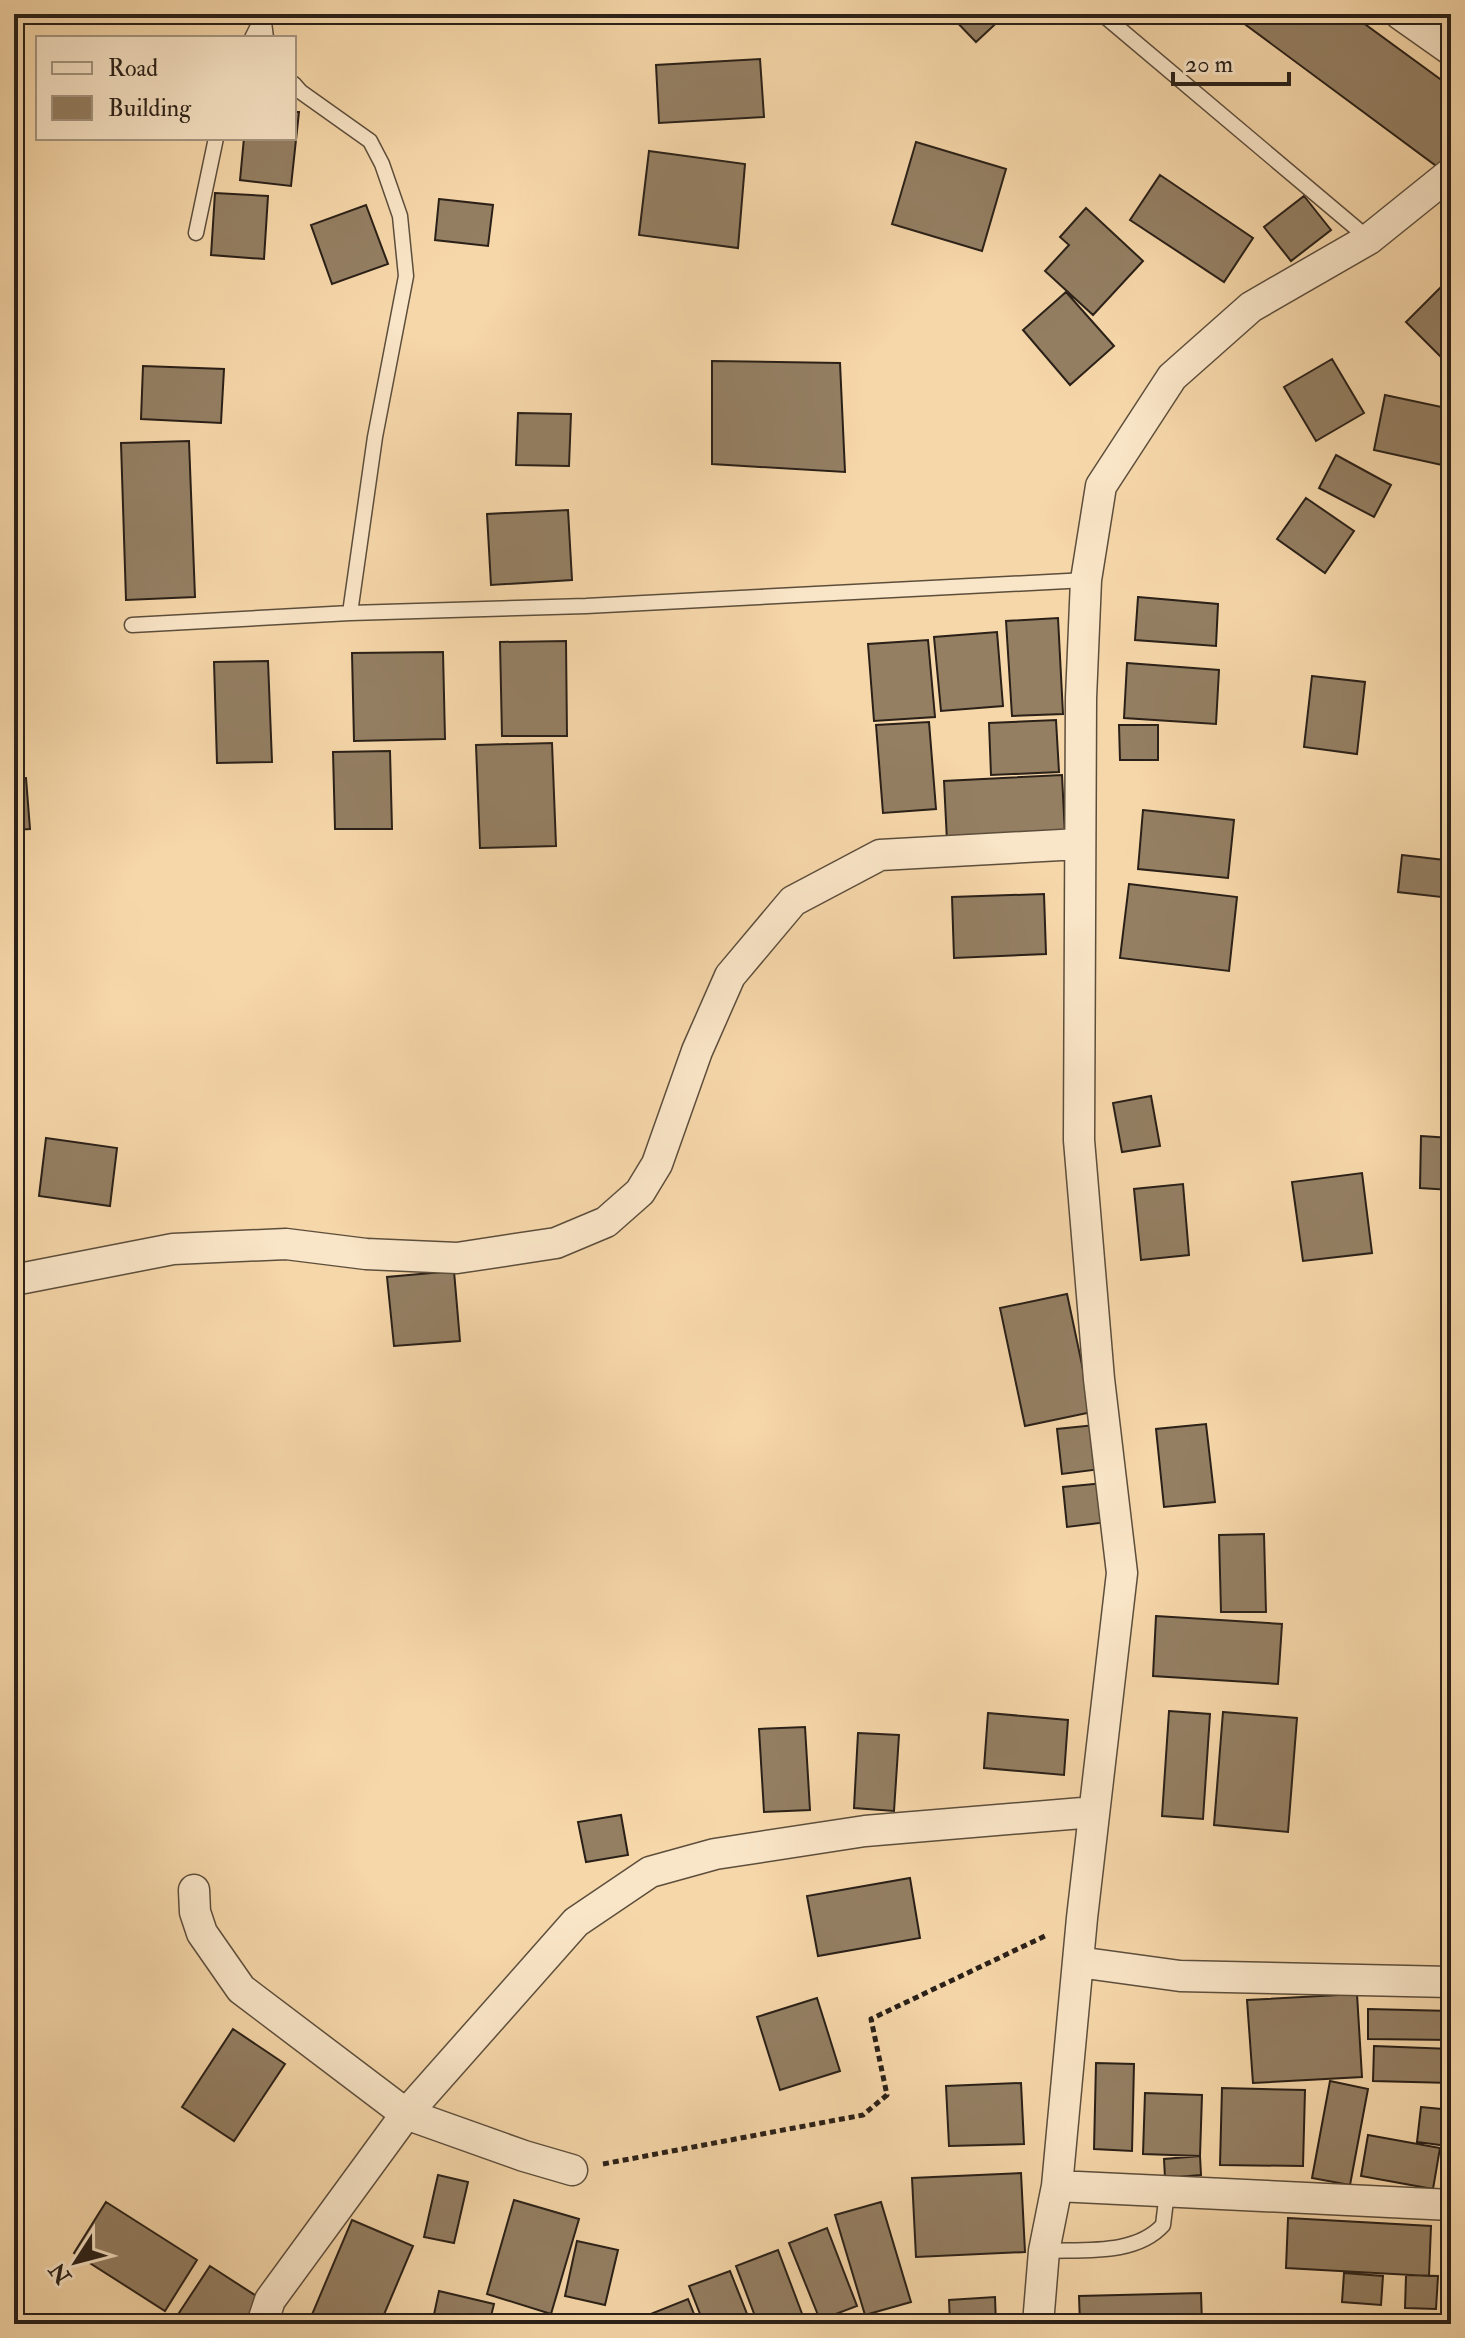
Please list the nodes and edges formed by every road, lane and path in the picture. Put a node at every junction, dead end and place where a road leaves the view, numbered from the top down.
1 (1102, 14) edge
2 (1400, 14) edge
3 (263, 15) edge
4 (253, 36) edge
5 (266, 36) edge
6 (1451, 50) edge
7 (296, 86) edge
8 (216, 140) edge
9 (1451, 173) edge
10 (196, 233) dead end
11 (1369, 239) junction
12 (1086, 580) junction
13 (350, 613) junction
14 (132, 625) dead end
15 (1079, 844) junction
16 (14, 1280) edge
17 (1094, 1812) junction
18 (194, 1890) dead end
19 (1082, 1918) junction
20 (1078, 1962) junction
21 (1451, 1982) edge
22 (406, 2114) junction
23 (572, 2170) joint
24 (1057, 2186) junction
25 (1167, 2192) junction
26 (1451, 2205) edge
27 (1044, 2251) junction
28 (262, 2324) edge
29 (1038, 2324) edge

1 - 11 lane
2 - 6 street
3 - 4 lane
3 - 5 lane
7 - 13 lane
8 - 10 lane
9 - 11 street
11 - 12 street
12 - 13 lane
12 - 15 street
13 - 14 lane
15 - 16 street
15 - 17 street
17 - 19 street
17 - 22 street
18 - 22 street
19 - 20 street
19 - 23 path
20 - 21 street
20 - 24 street
22 - 23 street
22 - 28 street
24 - 25 street
24 - 27 street
25 - 26 street
25 - 27 lane
27 - 29 street

